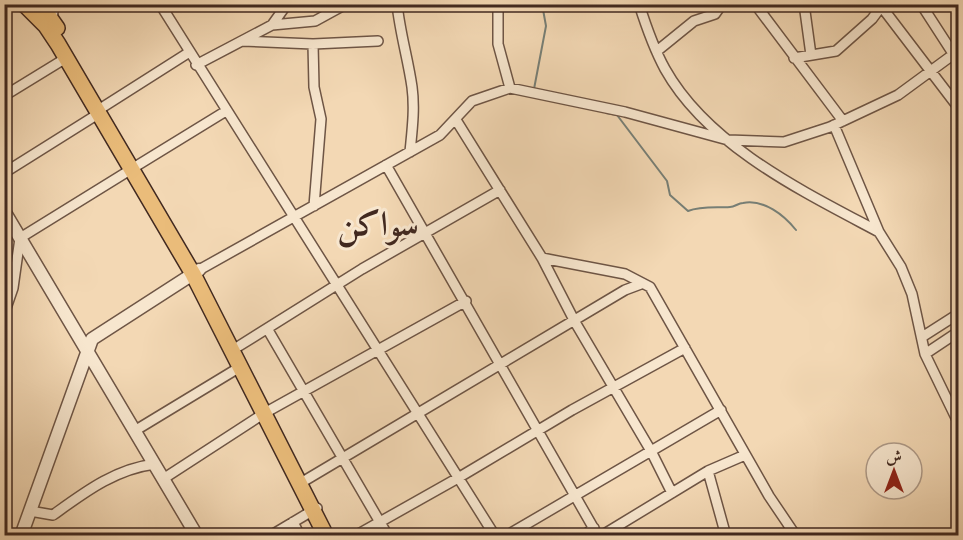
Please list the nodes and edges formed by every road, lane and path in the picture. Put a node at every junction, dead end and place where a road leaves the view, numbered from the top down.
1 (24, 4) edge
2 (40, 4) edge
3 (160, 4) edge
4 (287, 4) edge
5 (346, 4) edge
6 (399, 4) edge
7 (424, 4) edge
8 (498, 4) edge
9 (639, 4) edge
10 (722, 4) edge
11 (755, 4) edge
12 (804, 4) edge
13 (921, 4) edge
14 (882, 5) edge
15 (53, 12) edge
16 (272, 25) junction
17 (378, 40) dead end
18 (242, 41) junction
19 (313, 44) junction
20 (657, 51) junction
21 (188, 53) junction
22 (956, 53) edge
23 (811, 55) junction
24 (66, 58) junction
25 (794, 58) junction
26 (196, 66) junction
27 (931, 71) junction
28 (510, 88) junction
29 (4, 96) edge
30 (958, 107) edge
31 (100, 110) junction
32 (226, 111) junction
33 (456, 120) junction
34 (838, 123) junction
35 (728, 140) junction
36 (410, 152) junction
37 (386, 165) junction
38 (134, 167) junction
39 (4, 173) edge
40 (500, 190) junction
41 (314, 206) junction
42 (4, 211) edge
43 (296, 217) junction
44 (425, 231) junction
45 (879, 232) junction
46 (20, 238) junction
47 (542, 258) junction
48 (196, 272) junction
49 (641, 284) junction
50 (339, 285) junction
51 (466, 301) junction
52 (4, 314) edge
53 (958, 314) edge
54 (575, 322) junction
55 (268, 330) junction
56 (958, 332) edge
57 (922, 337) junction
58 (239, 346) junction
59 (87, 348) junction
60 (685, 348) junction
61 (379, 350) junction
62 (925, 354) junction
63 (501, 364) junction
64 (240, 367) junction
65 (616, 387) junction
66 (304, 390) junction
67 (721, 410) junction
68 (267, 412) junction
69 (418, 413) junction
70 (958, 422) edge
71 (136, 430) junction
72 (538, 431) junction
73 (651, 451) junction
74 (745, 455) junction
75 (345, 458) junction
76 (155, 464) junction
77 (708, 471) junction
78 (164, 478) junction
79 (458, 478) junction
80 (303, 483) junction
81 (672, 493) junction
82 (575, 496) junction
83 (316, 509) junction
84 (30, 511) junction
85 (380, 521) junction
86 (293, 522) junction
87 (598, 533) edge
88 (21, 536) edge
89 (197, 536) edge
90 (270, 536) edge
91 (300, 536) edge
92 (326, 536) edge
93 (335, 536) edge
94 (355, 536) edge
95 (388, 536) edge
96 (495, 536) edge
97 (506, 536) edge
98 (583, 536) edge
99 (726, 536) edge
100 (796, 536) edge

1 - 24 main road
2 - 15 main road
3 - 21 street
4 - 16 street
5 - 16 street
6 - 7 street
6 - 36 street
8 - 28 street
9 - 20 street
10 - 20 street
11 - 25 street
12 - 23 street
13 - 22 street
14 - 23 street
14 - 27 street
15 - 31 main road
16 - 18 street
17 - 19 street
18 - 19 street
18 - 26 street
19 - 41 street
20 - 35 street
21 - 26 street
21 - 31 street
22 - 27 street
23 - 25 street
24 - 29 street
24 - 31 main road
25 - 34 street
26 - 32 street
27 - 30 street
27 - 34 street
28 - 33 street
28 - 35 street
31 - 38 main road
31 - 39 street
32 - 38 street
32 - 43 street
33 - 36 street
33 - 40 street
34 - 35 street
34 - 45 street
35 - 45 street
36 - 37 street
37 - 41 street
37 - 44 street
38 - 46 street
38 - 48 main road
40 - 44 street
40 - 47 street
41 - 43 street
42 - 46 street
43 - 48 street
43 - 50 street
44 - 50 street
44 - 51 street
45 - 57 street
46 - 52 street
46 - 59 street
47 - 49 street
47 - 54 street
48 - 58 main road
48 - 59 street
48 - 64 main road
49 - 54 street
49 - 60 street
50 - 55 street
50 - 61 street
51 - 61 street
51 - 63 street
53 - 57 street
54 - 63 street
54 - 65 street
55 - 58 street
55 - 66 street
56 - 62 street
57 - 62 street
58 - 68 main road
59 - 71 street
59 - 84 street
60 - 65 street
60 - 67 street
61 - 66 street
61 - 69 street
62 - 70 street
63 - 69 street
63 - 72 street
64 - 68 main road
64 - 71 street
65 - 72 street
65 - 73 street
66 - 68 street
66 - 75 street
67 - 73 street
67 - 74 street
68 - 78 street
68 - 80 main road
69 - 75 street
69 - 79 street
71 - 76 street
72 - 79 street
72 - 82 street
73 - 81 street
73 - 82 street
74 - 77 street
74 - 100 street
75 - 80 street
75 - 85 street
76 - 78 street
76 - 84 street
77 - 81 street
77 - 99 street
78 - 89 street
79 - 85 street
79 - 96 street
80 - 83 main road
81 - 87 street
82 - 87 street
82 - 97 street
83 - 86 street
83 - 92 main road
83 - 93 main road
84 - 88 street
85 - 94 street
85 - 95 street
86 - 90 street
86 - 91 street
87 - 98 street

